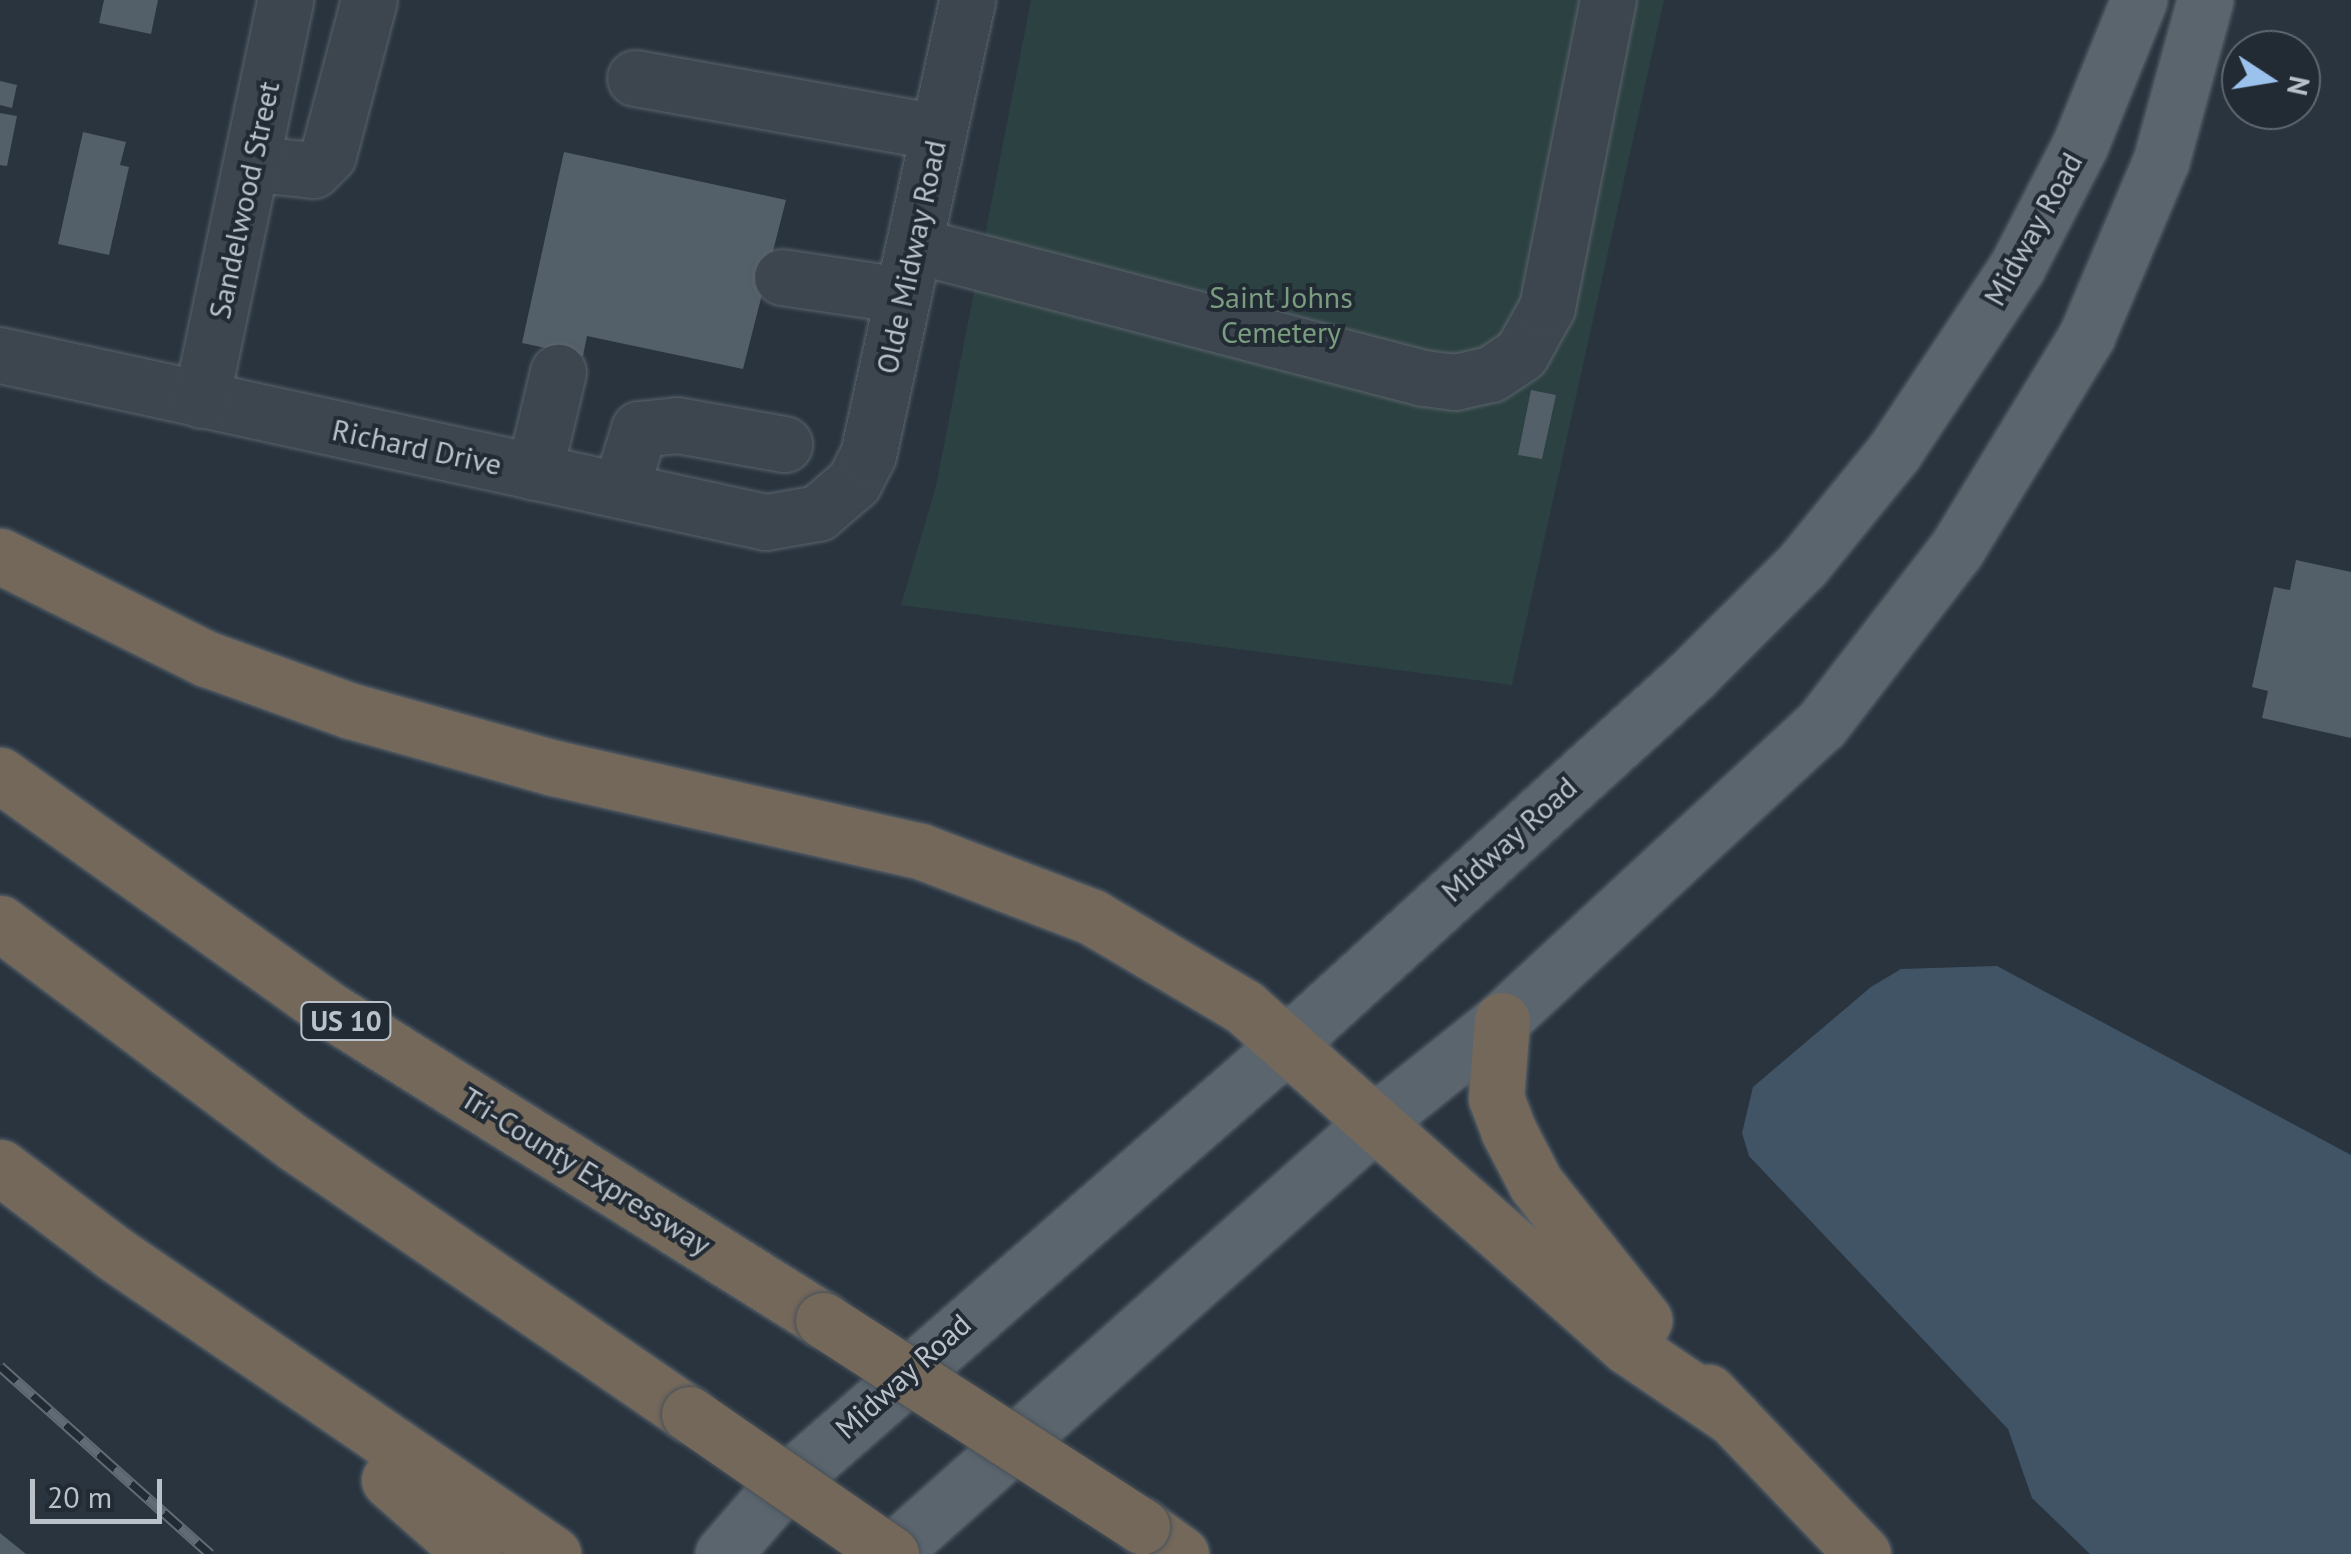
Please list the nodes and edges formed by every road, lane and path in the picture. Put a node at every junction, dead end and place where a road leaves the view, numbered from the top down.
1 (285, 0) edge
2 (310, 0) edge
3 (967, 0) edge
4 (1608, 0) edge
5 (2139, 0) edge
6 (2205, 0) edge
7 (367, 8) edge
8 (635, 78) dead end
9 (938, 132) junction
10 (254, 164) junction
11 (908, 270) junction
12 (782, 277) dead end
13 (0, 355) edge
14 (558, 372) dead end
15 (201, 400) junction
16 (784, 444) dead end
17 (534, 472) junction
18 (620, 490) junction
19 (832, 503) joint
20 (0, 556) edge
21 (0, 775) edge
22 (0, 922) edge
23 (1502, 1020) junction
24 (1286, 1045) junction
25 (1376, 1121) junction
26 (0, 1166) edge
27 (115, 1254) junction
28 (1732, 1418) junction
29 (1162, 1540) edge
30 (474, 1554) edge
31 (553, 1554) edge
32 (723, 1554) edge
33 (891, 1554) edge
34 (1863, 1554) edge

1 - 10 street, Sandelwood Street
2 - 7 street
3 - 9 street, Olde Midway Road
4 - 11 street
5 - 24 main road, Midway Road
6 - 23 main road
7 - 10 street
8 - 9 street
9 - 11 street, Olde Midway Road
10 - 15 street, Sandelwood Street
11 - 12 street
11 - 19 street, Olde Midway Road
13 - 15 street, Richard Drive
14 - 17 street
15 - 17 street, Richard Drive
16 - 18 street
17 - 18 street, Richard Drive
18 - 19 street, Richard Drive
20 - 24 highway
21 - 29 highway, Tri-County Expressway / US 10, bridge
22 - 33 highway, bridge
23 - 25 main road
23 - 28 highway
24 - 25 highway
24 - 32 main road, Midway Road
25 - 28 highway
25 - 33 main road
26 - 27 highway
27 - 30 highway
27 - 31 highway
28 - 34 highway

